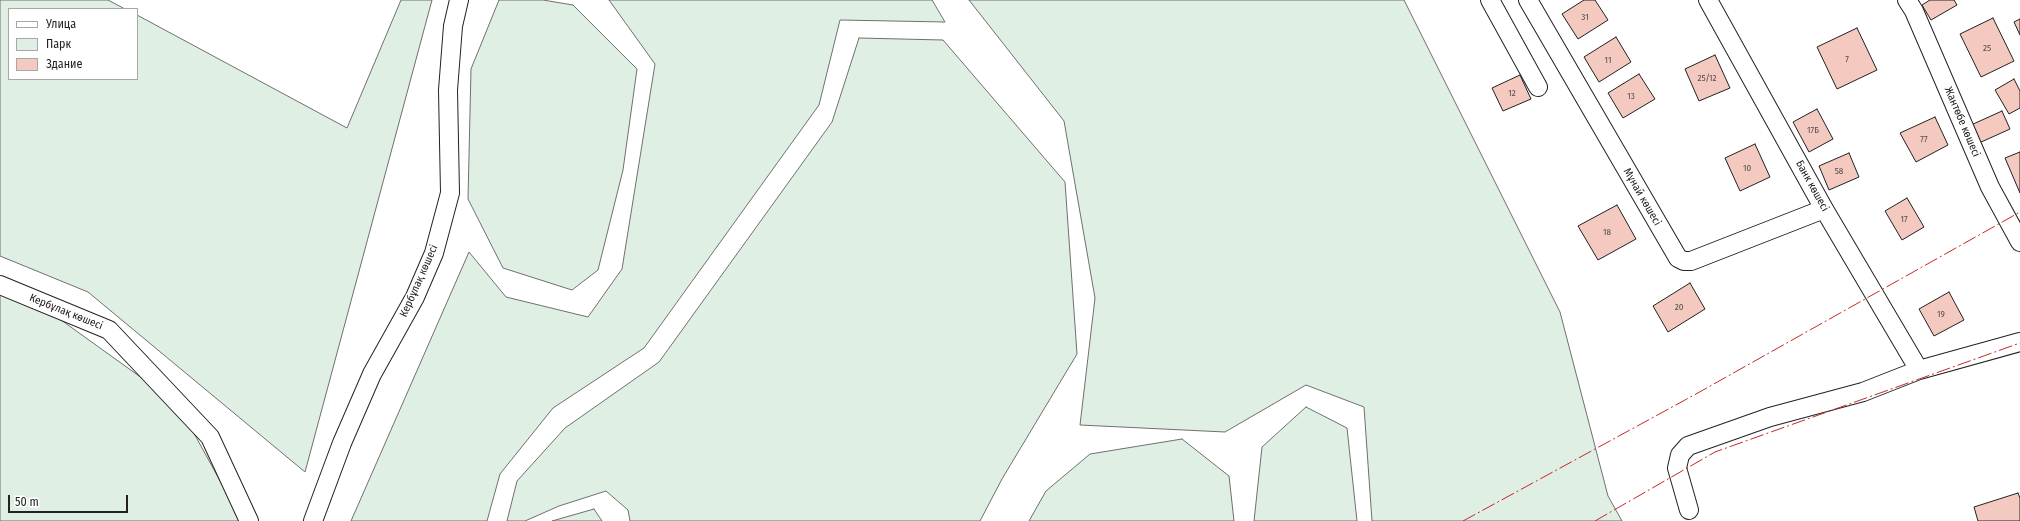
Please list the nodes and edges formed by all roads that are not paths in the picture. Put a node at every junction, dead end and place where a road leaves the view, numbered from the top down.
1 (459, 0) edge
2 (1490, 0) edge
3 (1528, 0) edge
4 (1708, 0) edge
5 (1907, 0) edge
6 (1538, 87) dead end
7 (1824, 209) junction
8 (2020, 242) edge
9 (0, 285) edge
10 (2020, 342) edge
11 (1919, 370) junction
12 (1689, 510) dead end
13 (249, 521) edge
14 (313, 521) edge

1 - 14 street, Кербұлақ көшесі
2 - 6 street
3 - 7 street, Мұнай көшесі
4 - 7 street, Банк көшесі
5 - 8 street, Жантөбе көшесі
7 - 11 street, Банк көшесі
9 - 13 street, Кербұлақ көшесі
10 - 11 street
11 - 12 street

